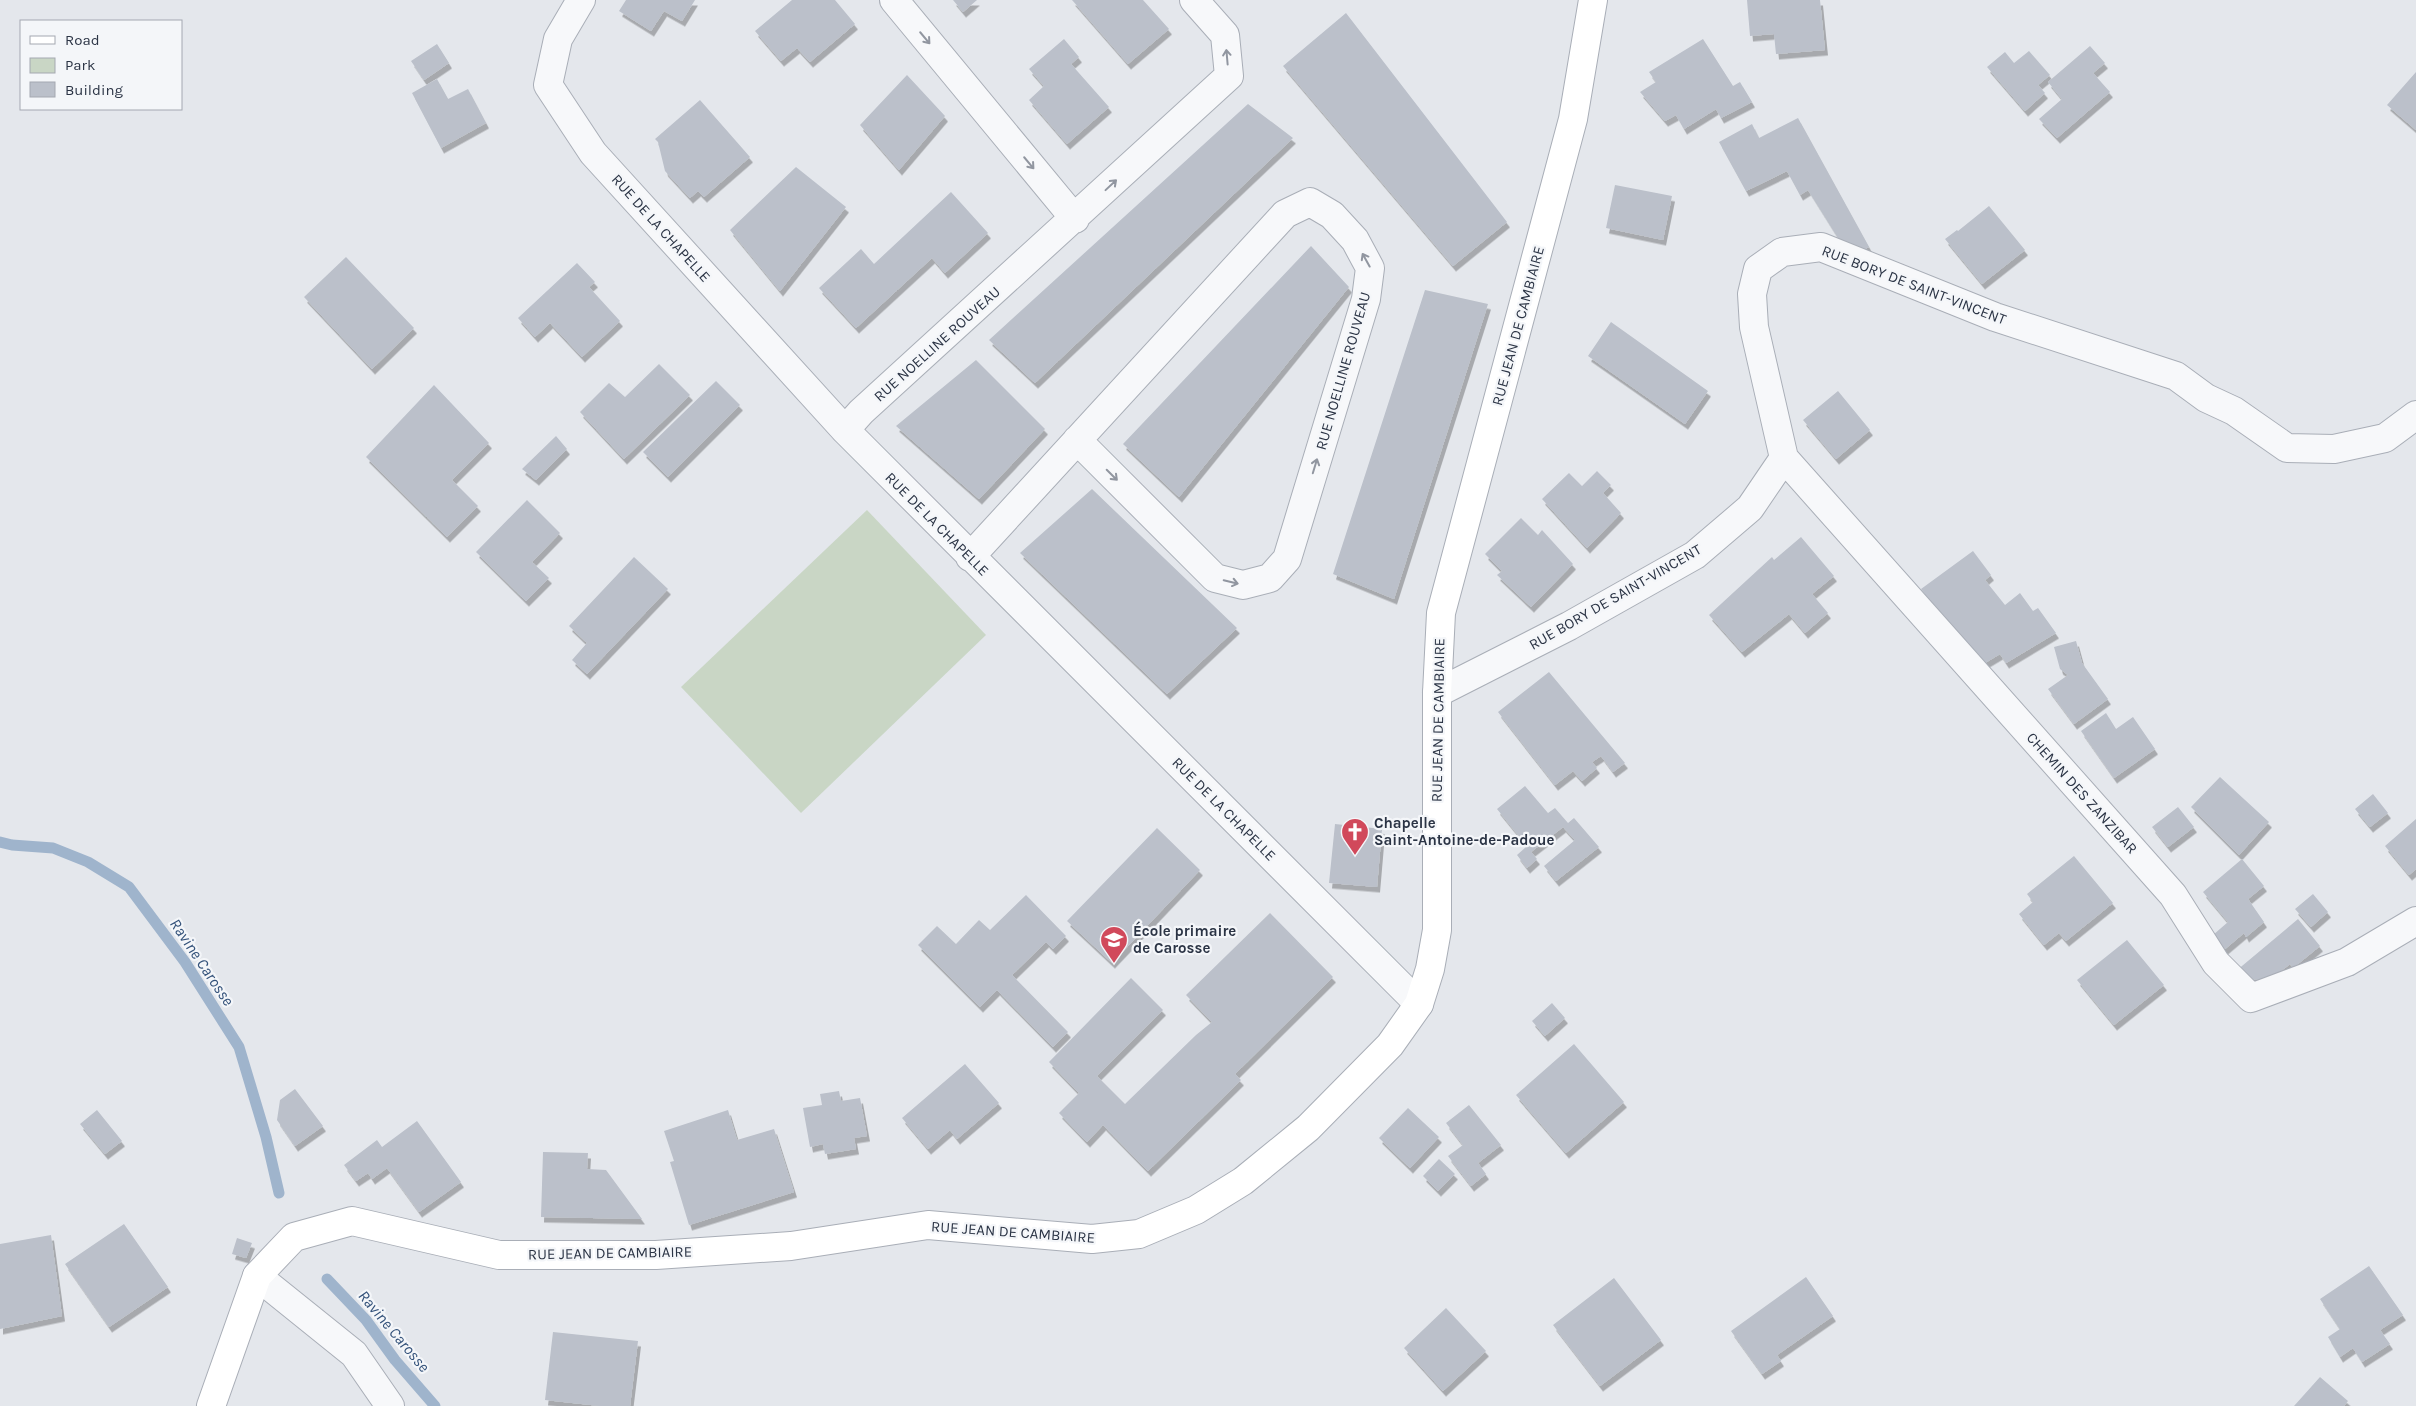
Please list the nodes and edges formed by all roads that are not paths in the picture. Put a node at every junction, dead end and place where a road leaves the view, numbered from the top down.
1 (581, 0) edge
2 (894, 0) edge
3 (1194, 0) edge
4 (1593, 0) edge
5 (1075, 218) junction
6 (2416, 415) edge
7 (845, 430) junction
8 (1077, 440) junction
9 (1784, 458) junction
10 (970, 557) junction
11 (1437, 693) junction
12 (2416, 921) edge
13 (1419, 1004) junction
14 (256, 1276) junction
15 (211, 1406) edge
16 (390, 1406) edge

1 - 7 street, RUE DE LA CHAPELLE
2 -> 5 street
5 -> 3 street, RUE NOELLINE ROUVEAU
4 - 11 main road, RUE JEAN DE CAMBIAIRE
5 - 7 street, RUE NOELLINE ROUVEAU
6 - 9 street, RUE BORY DE SAINT-VINCENT
7 - 10 street, RUE DE LA CHAPELLE
8 -> 8 street, RUE NOELLINE ROUVEAU
8 - 10 street, RUE NOELLINE ROUVEAU
9 - 11 street, RUE BORY DE SAINT-VINCENT
9 - 12 street, CHEMIN DES ZANZIBAR
10 - 13 street, RUE DE LA CHAPELLE
11 - 13 main road, RUE JEAN DE CAMBIAIRE
13 - 14 main road, RUE JEAN DE CAMBIAIRE
14 - 15 main road, RUE JEAN DE CAMBIAIRE
14 - 16 street

